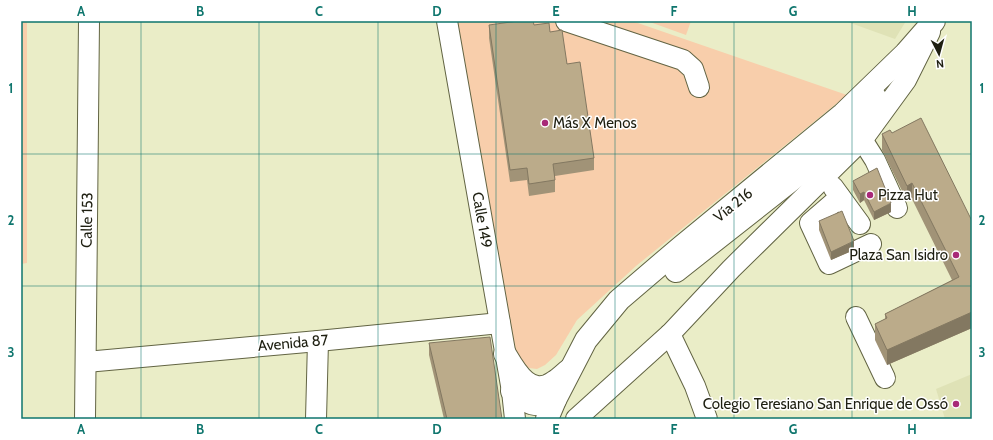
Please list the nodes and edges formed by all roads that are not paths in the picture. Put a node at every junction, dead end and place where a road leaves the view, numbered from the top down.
1 (89, 21) edge
2 (447, 21) edge
3 (566, 21) edge
4 (935, 21) edge
5 (906, 53) junction
6 (698, 87) dead end
7 (858, 133) junction
8 (819, 170) junction
9 (840, 197) junction
10 (897, 208) dead end
11 (860, 224) dead end
12 (872, 244) dead end
13 (856, 317) dead end
14 (500, 323) junction
15 (670, 334) junction
16 (318, 341) junction
17 (505, 354) junction
18 (86, 362) junction
19 (573, 367) junction
20 (885, 378) dead end
21 (512, 391) junction
22 (551, 410) edge
23 (85, 419) edge
24 (316, 419) edge
25 (515, 419) edge
26 (576, 419) edge
27 (707, 419) edge

1 - 18 street, Calle 153
2 - 14 street, Calle 149
3 - 6 street
4 - 5 main road, Vía 216
4 - 7 street
5 - 7 main road, Vía 216
5 - 19 main road, Vía 216
7 - 8 main road, Vía 216
7 - 10 street
8 - 9 street
8 - 15 street
8 - 19 main road, Vía 216
9 - 11 street
9 - 12 street
13 - 20 street
14 - 16 street, Avenida 87
14 - 17 street, Calle 149
15 - 26 street
15 - 27 street
16 - 18 street, Avenida 87
16 - 24 street
17 - 19 main road
17 - 21 street, Calle 149
18 - 23 street, Calle 153
19 - 22 main road, Vía 216
21 - 22 main road
21 - 25 street, Calle 149

